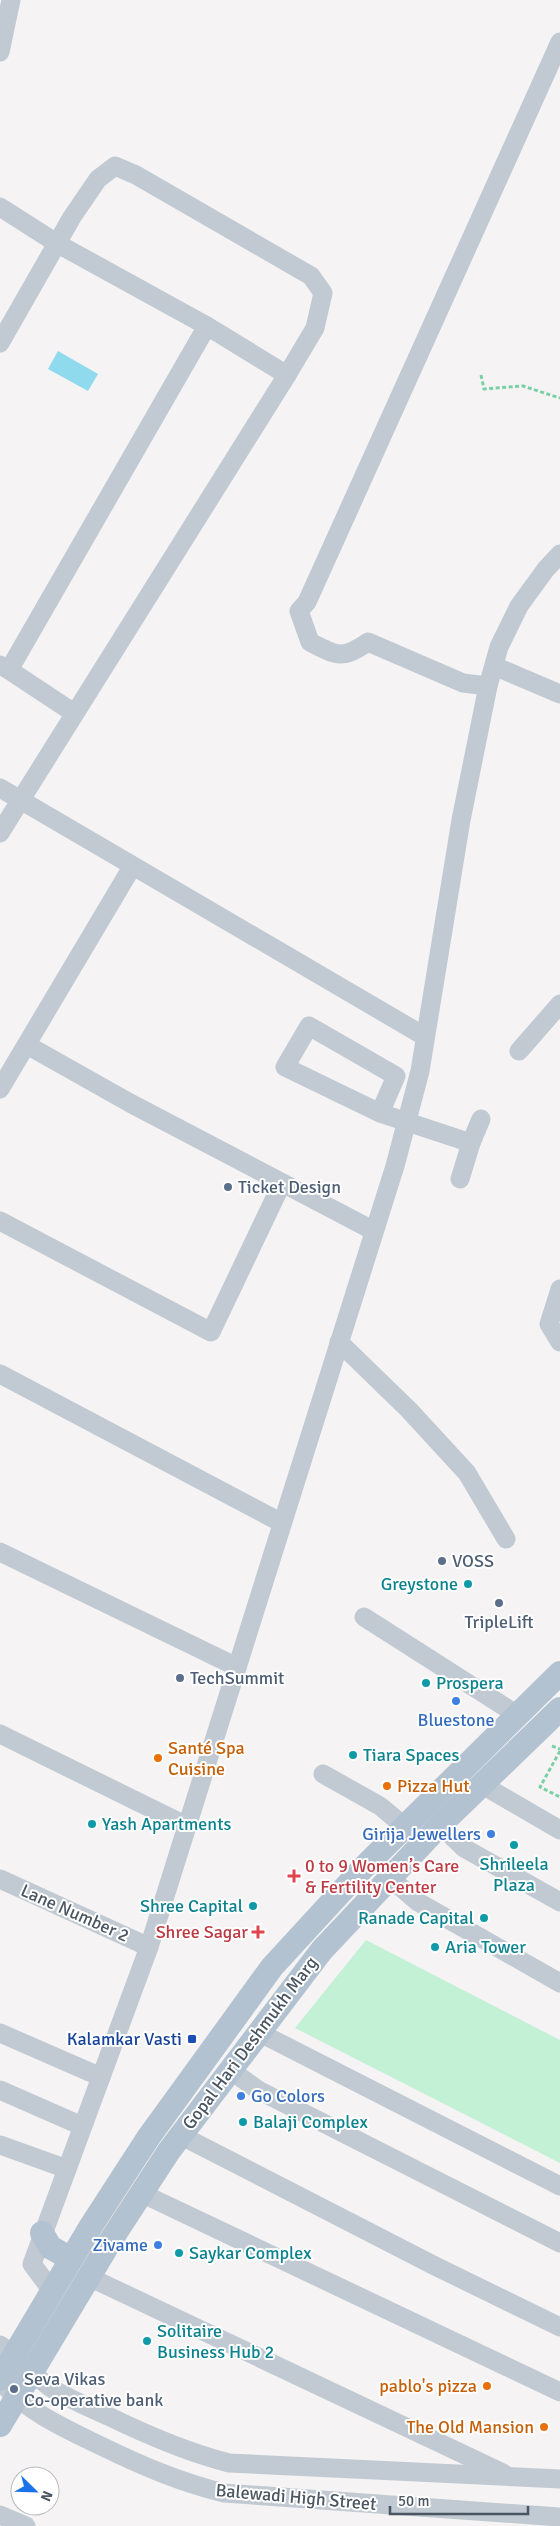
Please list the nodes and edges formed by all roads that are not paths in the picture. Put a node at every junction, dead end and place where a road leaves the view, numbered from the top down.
1 (11, 0) edge
2 (560, 42) edge
3 (0, 52) edge
4 (0, 207) edge
5 (58, 244) junction
6 (207, 326) junction
7 (0, 343) edge
8 (287, 375) junction
9 (560, 554) edge
10 (494, 666) junction
11 (4, 668) edge
12 (488, 686) junction
13 (560, 694) edge
14 (74, 714) junction
15 (0, 788) edge
16 (20, 799) junction
17 (0, 833) edge
18 (132, 867) junction
19 (560, 1004) edge
20 (424, 1036) junction
21 (27, 1044) junction
22 (518, 1051) dead end
23 (0, 1089) edge
24 (380, 1113) junction
25 (481, 1119) dead end
26 (406, 1121) junction
27 (471, 1143) junction
28 (460, 1179) dead end
29 (282, 1183) junction
30 (0, 1222) edge
31 (374, 1231) junction
32 (560, 1288) edge
33 (339, 1342) junction
34 (560, 1342) edge
35 (0, 1374) edge
36 (282, 1523) junction
37 (506, 1539) dead end
38 (0, 1552) edge
39 (364, 1617) dead end
40 (237, 1667) junction
41 (560, 1673) edge
42 (560, 1709) edge
43 (516, 1714) junction
44 (0, 1734) edge
45 (323, 1774) dead end
46 (481, 1784) junction
47 (440, 1825) junction
48 (187, 1826) junction
49 (404, 1826) junction
50 (560, 1830) edge
51 (390, 1877) junction
52 (0, 1879) edge
53 (560, 1902) edge
54 (149, 1947) junction
55 (560, 1983) edge
56 (258, 2032) junction
57 (0, 2033) edge
58 (229, 2069) junction
59 (101, 2077) junction
60 (0, 2090) edge
61 (82, 2126) junction
62 (180, 2135) junction
63 (0, 2145) edge
64 (66, 2169) junction
65 (560, 2186) edge
66 (142, 2193) junction
67 (42, 2233) junction
68 (560, 2243) edge
69 (71, 2259) junction
70 (89, 2277) junction
71 (52, 2291) junction
72 (560, 2327) edge
73 (7, 2349) edge
74 (31, 2372) junction
75 (5, 2386) edge
76 (560, 2392) edge
77 (0, 2425) edge
78 (511, 2476) junction
79 (560, 2479) edge
80 (0, 2515) edge
81 (560, 2517) edge
82 (26, 2526) edge

1 - 3 street
2 - 12 street
4 - 5 street
5 - 6 street
5 - 7 street
5 - 8 street
6 - 8 street
6 - 11 street
8 - 14 street
9 - 10 street
10 - 12 street
10 - 13 street
11 - 14 street
12 - 20 street
14 - 16 street
15 - 16 street
16 - 17 street
16 - 18 street
18 - 20 street
18 - 21 street
19 - 22 street
20 - 26 street
21 - 23 street
21 - 29 street
24 - 24 street
24 - 26 street
25 - 27 street
26 - 27 street
26 - 31 street
27 - 28 street
29 - 30 street
29 - 31 street
31 - 33 street
32 - 34 street
33 - 36 street
33 - 37 street
35 - 36 street
36 - 40 street
38 - 40 street
39 - 43 street
40 - 48 street
41 - 43 main road, Gopal Hari Deshmukh Marg
42 - 46 main road, Gopal Hari Deshmukh Marg
43 - 49 main road, Gopal Hari Deshmukh Marg
44 - 48 street
45 - 49 street
46 - 47 main road, Gopal Hari Deshmukh Marg
46 - 50 street
47 - 51 main road, Gopal Hari Deshmukh Marg
47 - 53 street
48 - 54 street
49 - 69 main road, Gopal Hari Deshmukh Marg
51 - 55 street
51 - 56 main road, Gopal Hari Deshmukh Marg
52 - 54 street, Lane Number 2
54 - 59 street
56 - 58 main road, Gopal Hari Deshmukh Marg
56 - 65 street
57 - 59 street
58 - 62 main road, Gopal Hari Deshmukh Marg
58 - 68 street
59 - 61 street
60 - 61 street
61 - 64 street
62 - 66 main road, Gopal Hari Deshmukh Marg
62 - 72 street
63 - 64 street
64 - 67 street
66 - 70 main road, Gopal Hari Deshmukh Marg
66 - 76 street
67 - 69 main road
67 - 71 street
69 - 71 main road, Gopal Hari Deshmukh Marg
70 - 74 main road, Gopal Hari Deshmukh Marg
70 - 78 street
71 - 73 main road, Gopal Hari Deshmukh Marg
73 - 74 street, Balewadi High Street
73 - 75 main road, Gopal Hari Deshmukh Marg
74 - 75 main road, Gopal Hari Deshmukh Marg
74 - 78 street, Balewadi High Street
75 - 77 main road, Gopal Hari Deshmukh Marg
75 - 81 street, Balewadi High Street
78 - 79 street, Balewadi High Street
80 - 82 street

